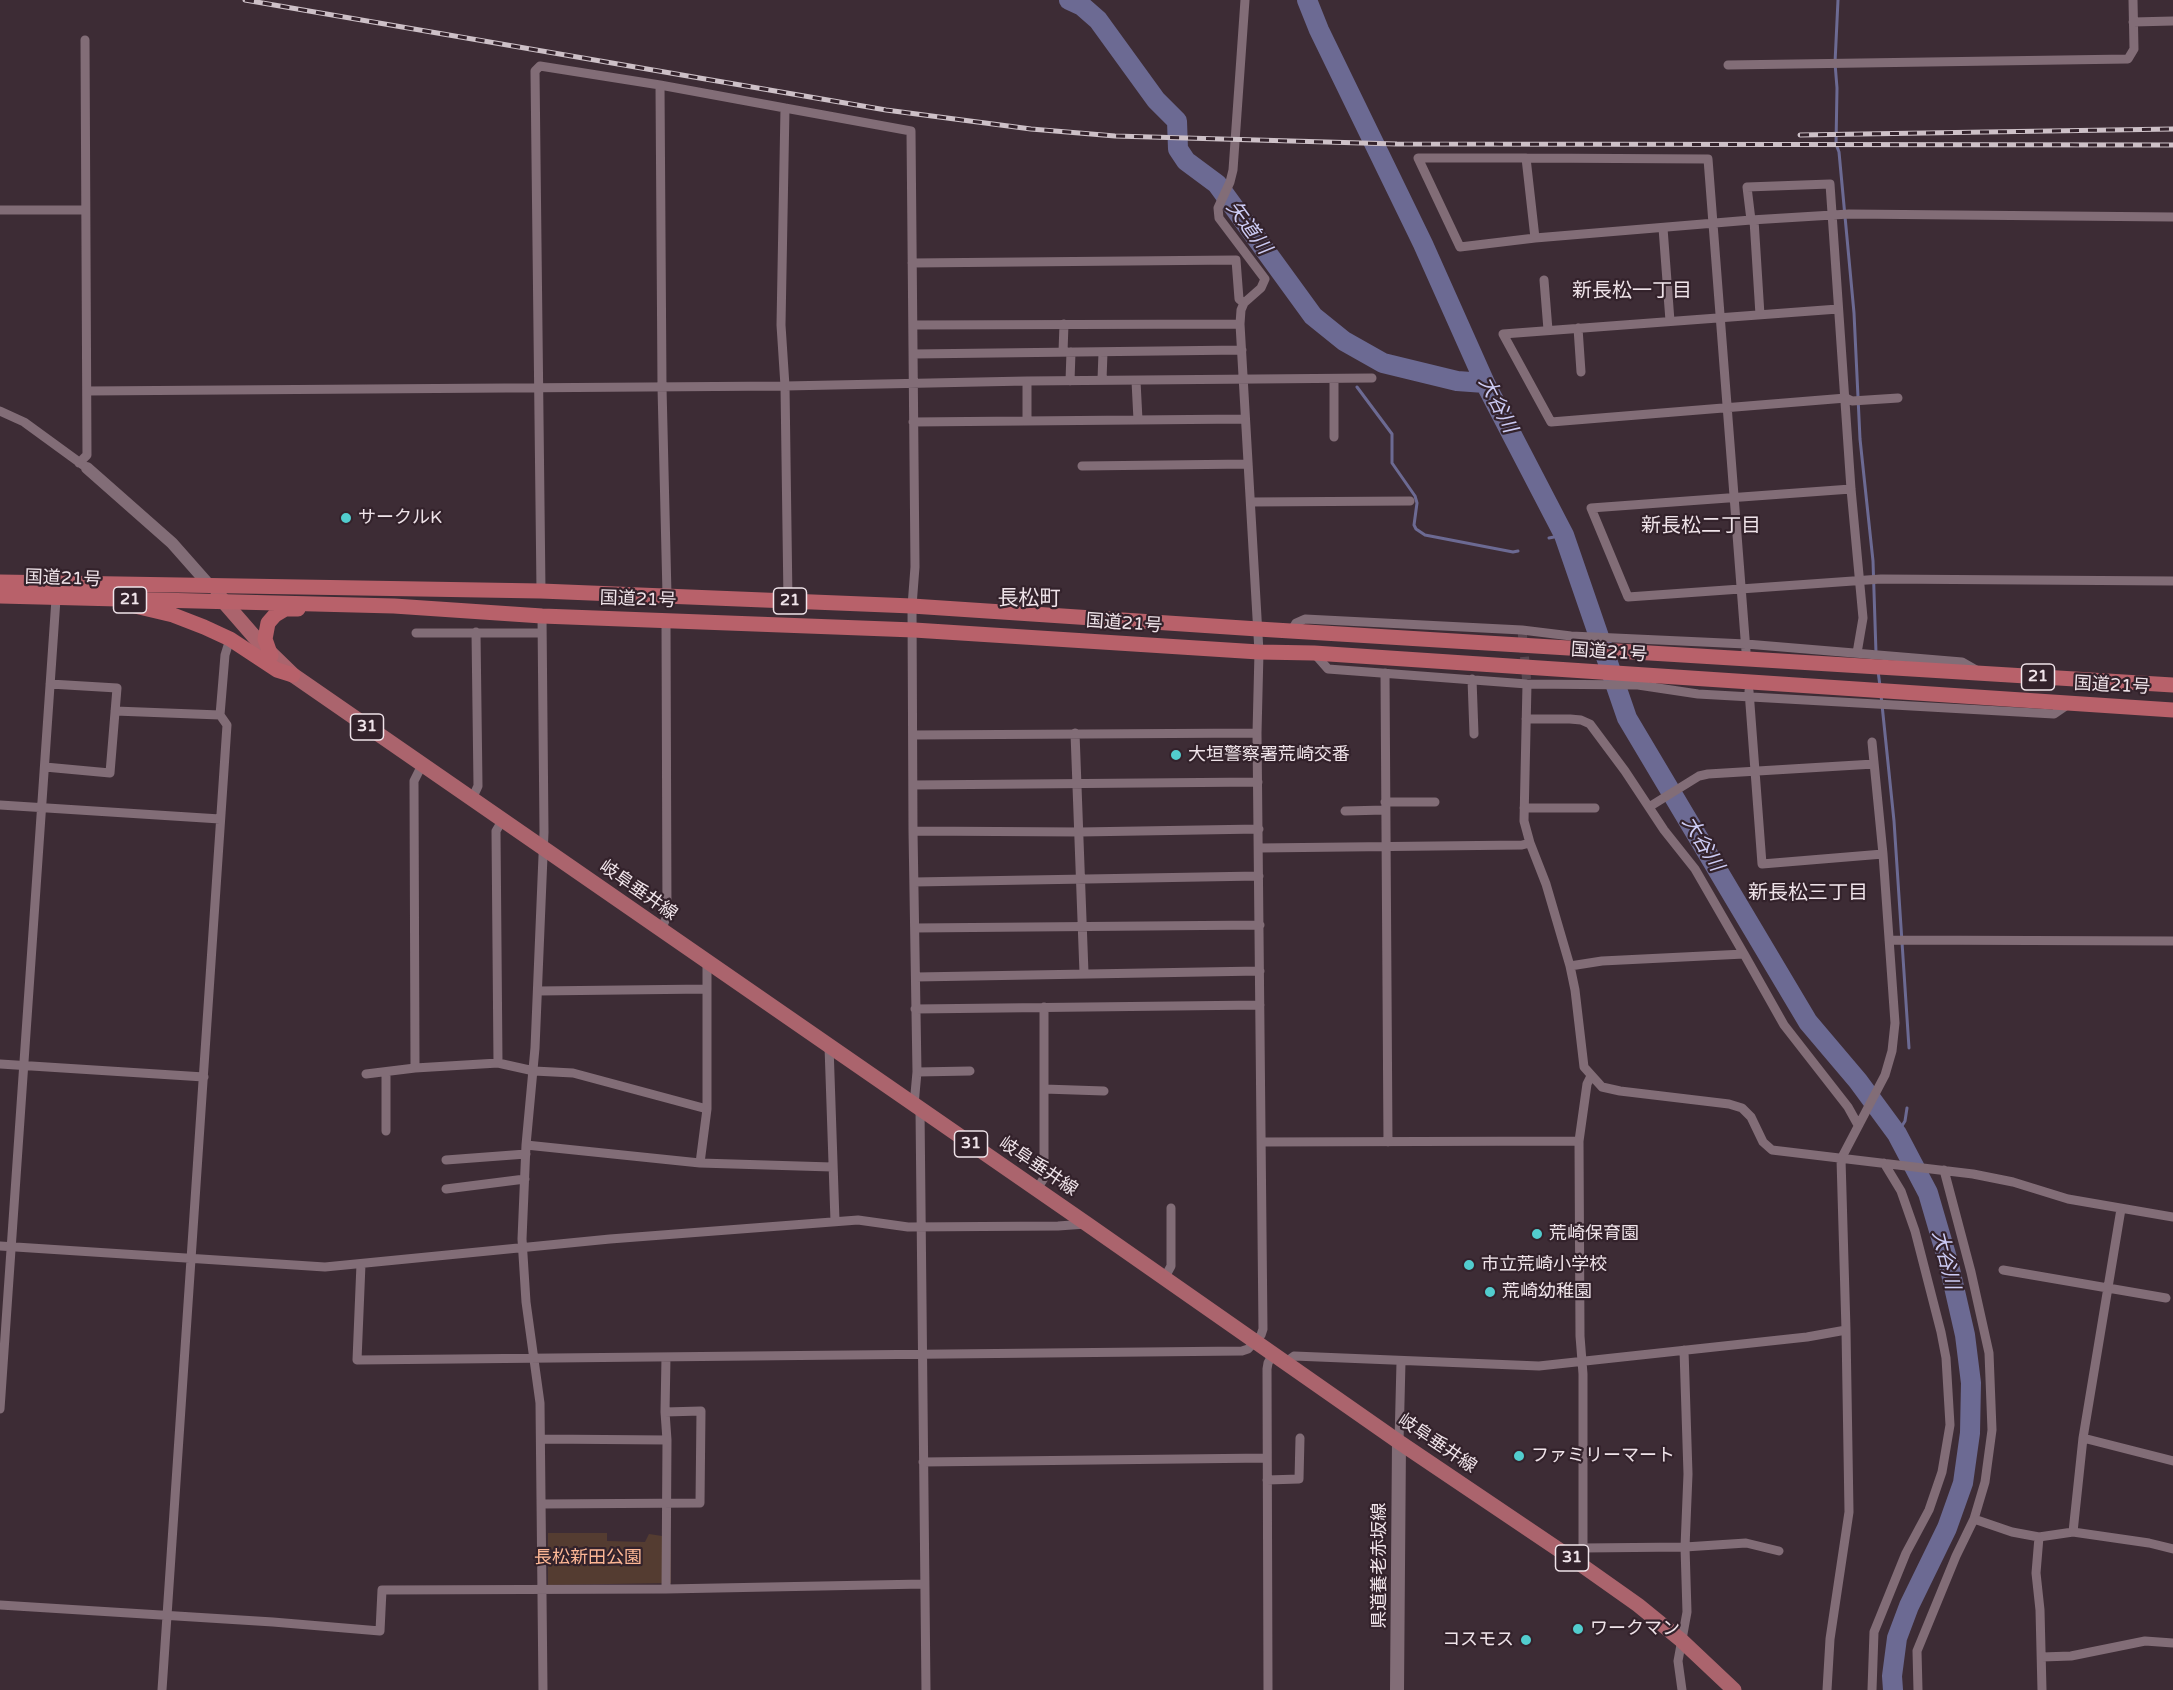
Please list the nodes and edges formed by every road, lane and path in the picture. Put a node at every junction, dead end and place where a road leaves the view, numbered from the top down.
1 (1245, 0) edge
2 (2133, 0) edge
3 (2173, 21) edge
4 (2133, 22) junction
5 (85, 40) dead end
6 (1728, 65) dead end
7 (660, 85) junction
8 (785, 108) junction
9 (1526, 158) junction
10 (0, 210) edge
11 (85, 210) junction
12 (1834, 216) junction
13 (2173, 217) edge
14 (1753, 220) junction
15 (1714, 224) junction
16 (1664, 228) junction
17 (1535, 238) junction
18 (912, 262) junction
19 (1545, 280) dead end
20 (1244, 303) junction
21 (1838, 309) junction
22 (1760, 315) junction
23 (1720, 317) junction
24 (1670, 321) junction
25 (1064, 324) junction
26 (1240, 324) junction
27 (913, 325) junction
28 (1578, 328) junction
29 (1548, 330) junction
30 (1242, 350) junction
31 (1067, 352) junction
32 (1103, 352) junction
33 (913, 354) junction
34 (1581, 372) dead end
35 (1372, 378) dead end
36 (1244, 379) junction
37 (1334, 379) junction
38 (1102, 380) junction
39 (1027, 381) junction
40 (1070, 381) junction
41 (1136, 381) junction
42 (914, 383) junction
43 (785, 386) junction
44 (539, 387) junction
45 (662, 387) junction
46 (87, 391) junction
47 (1898, 398) dead end
48 (1849, 400) junction
49 (1728, 407) junction
50 (0, 411) edge
51 (1245, 419) junction
52 (1138, 420) junction
53 (1027, 421) junction
54 (913, 422) junction
55 (1334, 437) dead end
56 (1248, 464) junction
57 (83, 466) junction
58 (1082, 466) dead end
59 (1851, 489) junction
60 (1733, 498) junction
61 (1410, 501) dead end
62 (1251, 502) junction
63 (1864, 580) junction
64 (2173, 581) edge
65 (0, 582) edge
66 (210, 586) junction
67 (1740, 589) junction
68 (541, 591) junction
69 (667, 595) junction
70 (0, 596) edge
71 (56, 599) junction
72 (86, 599) junction
73 (788, 601) junction
74 (224, 602) junction
75 (394, 606) junction
76 (912, 606) junction
77 (542, 616) junction
78 (666, 621) junction
79 (1258, 629) junction
80 (914, 630) junction
81 (476, 632) junction
82 (416, 633) dead end
83 (542, 633) junction
84 (230, 639) junction
85 (1629, 645) junction
86 (1746, 648) junction
87 (1259, 652) junction
88 (1314, 653) junction
89 (1857, 653) junction
90 (272, 656) junction
91 (1385, 673) junction
92 (1980, 673) junction
93 (293, 675) junction
94 (1583, 677) junction
95 (1473, 679) junction
96 (1634, 680) junction
97 (50, 684) junction
98 (1527, 684) junction
99 (2173, 685) edge
100 (1749, 693) junction
101 (1873, 697) junction
102 (2070, 704) junction
103 (2173, 710) edge
104 (115, 711) junction
105 (220, 715) junction
106 (1526, 719) junction
107 (1075, 733) junction
108 (1257, 733) junction
109 (1474, 734) dead end
110 (914, 735) junction
111 (1872, 742) dead end
112 (1874, 764) junction
113 (422, 765) junction
114 (45, 767) junction
115 (1756, 772) junction
116 (1258, 782) junction
117 (1077, 783) junction
118 (914, 785) junction
119 (472, 799) junction
120 (1435, 802) dead end
121 (0, 805) edge
122 (1652, 805) junction
123 (1385, 806) junction
124 (42, 808) junction
125 (1524, 808) junction
126 (1595, 808) dead end
127 (1345, 811) dead end
128 (220, 819) junction
129 (502, 821) junction
130 (1258, 829) junction
131 (913, 831) junction
132 (1080, 832) junction
133 (1530, 843) junction
134 (1385, 846) junction
135 (543, 848) junction
136 (1259, 848) junction
137 (1882, 854) junction
138 (1259, 876) junction
139 (1081, 878) junction
140 (914, 882) junction
141 (1260, 925) junction
142 (1083, 926) junction
143 (915, 928) junction
144 (661, 930) junction
145 (1889, 940) junction
146 (2173, 941) edge
147 (1744, 954) junction
148 (707, 962) junction
149 (1570, 966) junction
150 (1260, 971) junction
151 (1084, 973) junction
152 (916, 977) junction
153 (707, 989) junction
154 (538, 991) junction
155 (1260, 1005) junction
156 (1044, 1007) junction
157 (915, 1009) junction
158 (829, 1046) junction
159 (498, 1063) junction
160 (0, 1064) edge
161 (24, 1065) junction
162 (415, 1068) junction
163 (534, 1071) junction
164 (970, 1071) dead end
165 (386, 1072) junction
166 (917, 1072) junction
167 (366, 1074) dead end
168 (1591, 1076) junction
169 (204, 1077) junction
170 (1044, 1089) junction
171 (1104, 1091) dead end
172 (917, 1107) junction
173 (707, 1109) junction
174 (1860, 1121) junction
175 (386, 1131) dead end
176 (1580, 1141) junction
177 (1262, 1142) junction
178 (1388, 1142) junction
179 (526, 1149) junction
180 (1841, 1159) junction
181 (446, 1160) dead end
182 (700, 1163) junction
183 (1887, 1163) junction
184 (832, 1167) junction
185 (1941, 1170) junction
186 (525, 1179) junction
187 (446, 1189) dead end
188 (1037, 1189) junction
189 (1171, 1208) dead end
190 (2121, 1209) junction
191 (2173, 1216) edge
192 (835, 1221) junction
193 (1088, 1224) junction
194 (922, 1227) junction
195 (0, 1246) edge
196 (12, 1247) junction
197 (524, 1248) junction
198 (191, 1260) junction
199 (361, 1264) junction
200 (2003, 1270) dead end
201 (1165, 1277) junction
202 (2110, 1287) junction
203 (2166, 1298) dead end
204 (1846, 1330) junction
205 (1256, 1341) junction
206 (1684, 1350) junction
207 (922, 1354) junction
208 (534, 1357) junction
209 (666, 1357) junction
210 (1280, 1358) junction
211 (1401, 1362) junction
212 (1581, 1362) junction
213 (0, 1409) edge
214 (665, 1412) junction
215 (1300, 1438) dead end
216 (2083, 1438) junction
217 (541, 1439) junction
218 (667, 1440) junction
219 (1398, 1442) junction
220 (1267, 1458) junction
221 (2173, 1461) edge
222 (923, 1462) junction
223 (1267, 1480) junction
224 (666, 1503) junction
225 (541, 1504) junction
226 (1974, 1519) junction
227 (2073, 1532) junction
228 (2038, 1537) junction
229 (1685, 1547) junction
230 (1583, 1548) junction
231 (2173, 1549) edge
232 (1779, 1551) dead end
233 (1580, 1564) junction
234 (924, 1584) junction
235 (666, 1589) junction
236 (542, 1590) junction
237 (0, 1605) edge
238 (167, 1616) junction
239 (1681, 1640) junction
240 (2173, 1643) edge
241 (2042, 1657) junction
242 (162, 1690) edge
243 (543, 1690) edge
244 (926, 1690) edge
245 (1268, 1690) edge
246 (1397, 1690) edge
247 (1682, 1690) edge
248 (1734, 1690) edge
249 (1827, 1690) edge
250 (1872, 1690) edge
251 (1918, 1690) edge
252 (2042, 1690) edge

1 - 20 street
2 - 4 street
3 - 4 street
4 - 6 street
5 - 11 street
7 - 8 street
7 - 44 street
7 - 45 street
8 - 18 street
8 - 43 street
9 - 15 street
9 - 17 street
9 - 17 street
10 - 11 street
11 - 46 street
12 - 13 street
12 - 14 street
12 - 14 street
12 - 21 street
14 - 15 street
14 - 22 street
15 - 16 street
15 - 23 street
16 - 17 street
16 - 24 street
18 - 20 street
18 - 27 street
19 - 29 street
20 - 26 street
21 - 22 street
21 - 48 street
22 - 23 street
23 - 24 street
23 - 49 street
24 - 28 street
25 - 26 street
25 - 27 street
25 - 31 street
26 - 30 street
27 - 33 street
28 - 29 street
28 - 34 street
29 - 49 street
30 - 32 street
30 - 36 street
31 - 32 street
31 - 33 street
31 - 40 street
32 - 38 street
33 - 42 street
35 - 37 street
36 - 37 street
36 - 41 street
36 - 51 street
37 - 55 street
38 - 40 street
38 - 41 street
39 - 40 street
39 - 42 street
39 - 53 street
41 - 52 street
42 - 43 street
42 - 54 street
43 - 45 street
43 - 73 street
44 - 45 street
44 - 46 street
44 - 68 street
45 - 69 street
46 - 57 street
47 - 48 street
48 - 49 street
48 - 59 street
49 - 60 street
50 - 57 street
51 - 52 street
51 - 56 street
52 - 53 street
53 - 54 street
54 - 76 street
56 - 58 street
56 - 62 street
57 - 66 street
59 - 60 street
59 - 63 street
60 - 67 street
60 - 67 street
61 - 62 street
62 - 79 street
63 - 64 street
63 - 67 street
63 - 89 street
65 - 66 highway, 国道21号 / 21
66 - 68 highway, 国道21号 / 21
66 - 74 main road, 岐阜垂井線 / 31
67 - 86 street
68 - 69 highway, 国道21号 / 21
69 - 73 highway, 国道21号 / 21
70 - 71 highway, 国道21号 / 21
71 - 72 highway, 国道21号 / 21
71 - 97 street
72 - 74 highway, 国道21号 / 21
72 - 84 highway, 21
73 - 76 highway, 国道21号 / 21
74 - 75 highway, 国道21号 / 21
74 - 90 main road, 岐阜垂井線 / 31
75 - 77 highway, 国道21号 / 21
75 - 90 highway, 21
76 - 79 highway, 国道21号 / 21
76 - 80 street
77 - 78 highway, 国道21号 / 21
77 - 83 street
78 - 80 highway, 国道21号 / 21
78 - 144 street
79 - 85 highway, 国道21号 / 21
79 - 87 street
80 - 87 highway, 国道21号 / 21
80 - 110 street
81 - 82 street
81 - 83 street
81 - 119 street
83 - 135 street
84 - 93 highway, 21
84 - 105 street
85 - 86 street
85 - 92 highway, 国道21号 / 21
86 - 89 street
87 - 88 highway, 国道21号 / 21
87 - 108 street
88 - 91 street
88 - 94 highway, 国道21号 / 21
89 - 92 street
90 - 93 main road, 岐阜垂井線 / 31
91 - 95 street
91 - 123 street
92 - 99 highway, 国道21号 / 21
93 - 113 main road, 岐阜垂井線 / 31
94 - 96 highway, 国道21号 / 21
94 - 98 street
95 - 98 street
95 - 109 street
96 - 100 street
96 - 101 highway, 国道21号 / 21
97 - 104 street
97 - 114 street
98 - 106 street
100 - 101 street
100 - 115 street
101 - 102 highway, 国道21号 / 21
101 - 102 street
102 - 103 highway, 国道21号 / 21
104 - 105 street
104 - 114 street
105 - 128 street
106 - 122 street
106 - 125 street
107 - 108 street
107 - 110 street
107 - 117 street
108 - 116 street
110 - 118 street
111 - 112 street
112 - 115 street
112 - 137 street
113 - 119 main road, 岐阜垂井線 / 31
113 - 162 street
114 - 124 street
115 - 122 street
115 - 137 street
116 - 117 street
116 - 130 street
117 - 118 street
117 - 132 street
118 - 131 street
119 - 129 main road, 岐阜垂井線 / 31
120 - 123 street
121 - 124 street
122 - 147 street
123 - 127 street
123 - 134 street
124 - 128 street
124 - 161 street
125 - 126 street
125 - 133 street
128 - 169 street
129 - 135 main road, 岐阜垂井線 / 31
129 - 159 street
130 - 132 street
130 - 136 street
131 - 132 street
131 - 140 street
132 - 139 street
133 - 134 street
133 - 149 street
134 - 136 street
134 - 178 street
135 - 144 main road, 岐阜垂井線 / 31
135 - 154 street
136 - 138 street
137 - 145 street
138 - 139 street
138 - 141 street
139 - 140 street
139 - 142 street
140 - 143 street
141 - 142 street
141 - 150 street
142 - 143 street
142 - 151 street
143 - 152 street
144 - 148 main road, 岐阜垂井線 / 31
145 - 146 street
145 - 174 street
147 - 149 street
147 - 174 street
148 - 153 street
148 - 158 main road, 岐阜垂井線 / 31
149 - 168 street
150 - 151 street
150 - 155 street
151 - 152 street
152 - 157 street
153 - 154 street
153 - 173 street
154 - 163 street
155 - 156 street
155 - 177 street
156 - 157 street
156 - 170 street
157 - 166 street
158 - 172 main road, 岐阜垂井線 / 31
158 - 184 street
159 - 162 street
159 - 163 street
160 - 161 street
161 - 169 street
161 - 196 street
162 - 165 street
163 - 173 street
163 - 179 street
164 - 166 street
165 - 167 street
165 - 175 street
166 - 172 street
168 - 176 street
168 - 180 street
169 - 198 street
170 - 171 street
170 - 188 street
172 - 188 main road, 岐阜垂井線 / 31
172 - 194 street
173 - 182 street
174 - 180 street
176 - 178 street
176 - 212 street
177 - 178 street
177 - 205 street
179 - 181 street
179 - 182 street
179 - 186 street
180 - 183 street
180 - 204 street
182 - 184 street
183 - 185 street
183 - 250 street
184 - 192 street
185 - 190 street
185 - 226 street
186 - 187 street
186 - 197 street
188 - 193 main road, 岐阜垂井線 / 31
189 - 201 street
190 - 191 street
190 - 202 street
192 - 194 street
192 - 197 street
193 - 194 street
193 - 201 main road, 岐阜垂井線 / 31
194 - 207 street
195 - 196 street
196 - 198 street
196 - 213 street
197 - 199 street
197 - 208 street
198 - 199 street
198 - 238 street
199 - 208 street
200 - 202 street
201 - 205 main road, 岐阜垂井線 / 31
202 - 203 street
202 - 216 street
204 - 206 street
204 - 249 street
205 - 207 street
205 - 210 main road, 岐阜垂井線 / 31
206 - 212 street
206 - 229 street
207 - 209 street
207 - 222 street
208 - 209 street
208 - 217 street
209 - 214 street
210 - 211 street
210 - 219 main road, 岐阜垂井線 / 31
210 - 220 street
211 - 212 street
211 - 219 street
212 - 230 street
214 - 218 street
214 - 224 street
215 - 223 street
216 - 221 street
216 - 227 street
217 - 218 street
217 - 225 street
218 - 224 street
219 - 233 main road, 岐阜垂井線 / 31
219 - 246 main road, 県道養老赤坂線
220 - 222 street
220 - 223 street
222 - 234 street
223 - 245 street
224 - 225 street
224 - 235 street
225 - 236 street
226 - 228 street
226 - 251 street
227 - 228 street
227 - 231 street
228 - 241 street
229 - 230 street
229 - 232 street
229 - 239 street
230 - 233 street
233 - 239 main road, 岐阜垂井線 / 31
234 - 235 street
234 - 244 street
235 - 236 street
236 - 238 street
236 - 243 street
237 - 238 street
238 - 242 street
239 - 247 street
239 - 248 main road, 岐阜垂井線 / 31
240 - 241 street
241 - 252 street

